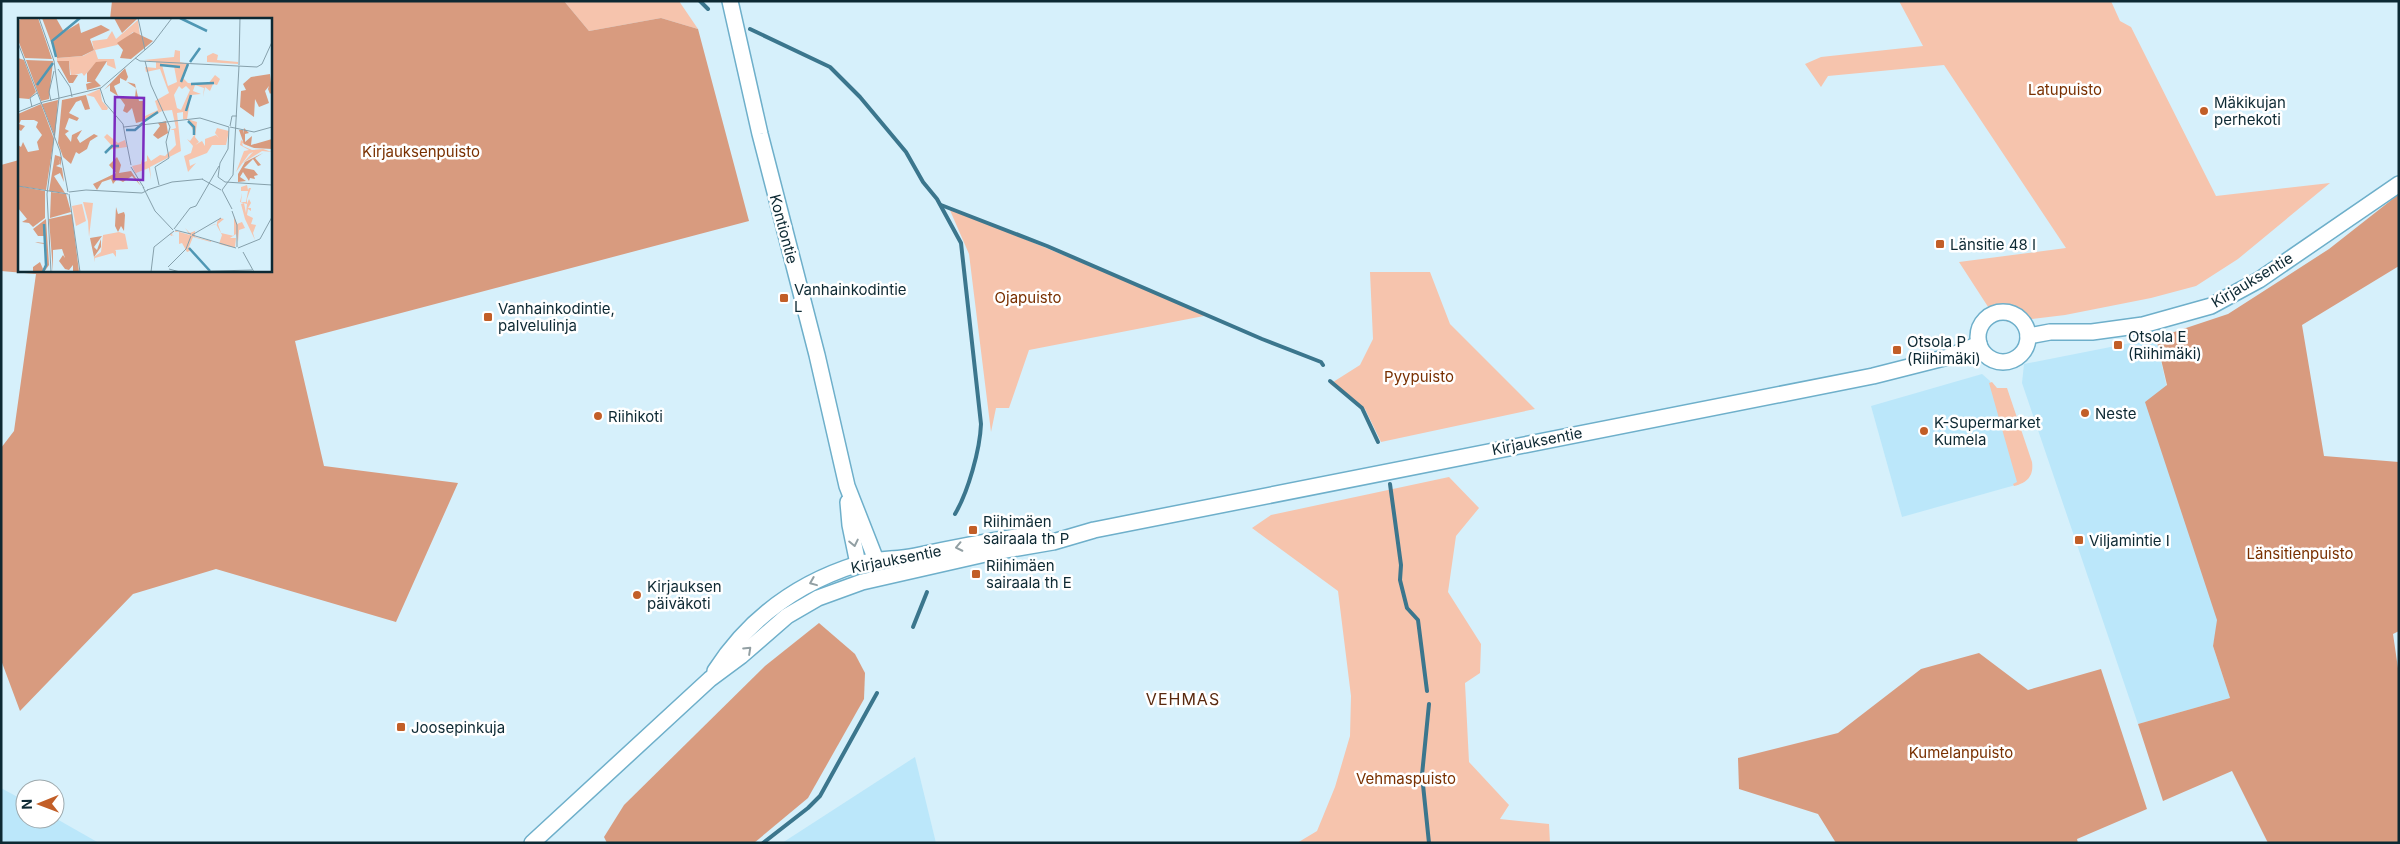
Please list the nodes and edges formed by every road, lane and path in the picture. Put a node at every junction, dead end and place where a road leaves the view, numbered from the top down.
1 (730, 1) edge
2 (2399, 184) edge
3 (2028, 336) junction
4 (1979, 344) junction
5 (847, 486) junction
6 (1094, 530) junction
7 (876, 560) junction
8 (858, 564) junction
9 (710, 679) junction
10 (532, 843) edge

1 - 5 street, Kontiontie
2 - 3 street, Kirjauksentie
3 - 4 street
3 - 4 street
4 - 6 street, Kirjauksentie
5 - 7 street, Kontiontie
5 -> 8 street, Kontiontie
6 -> 7 street, Kirjauksentie
9 -> 6 street, Kirjauksentie
7 - 8 street, Kirjauksentie
8 -> 9 street, Kirjauksentie
9 - 10 street, Kirjauksentie

